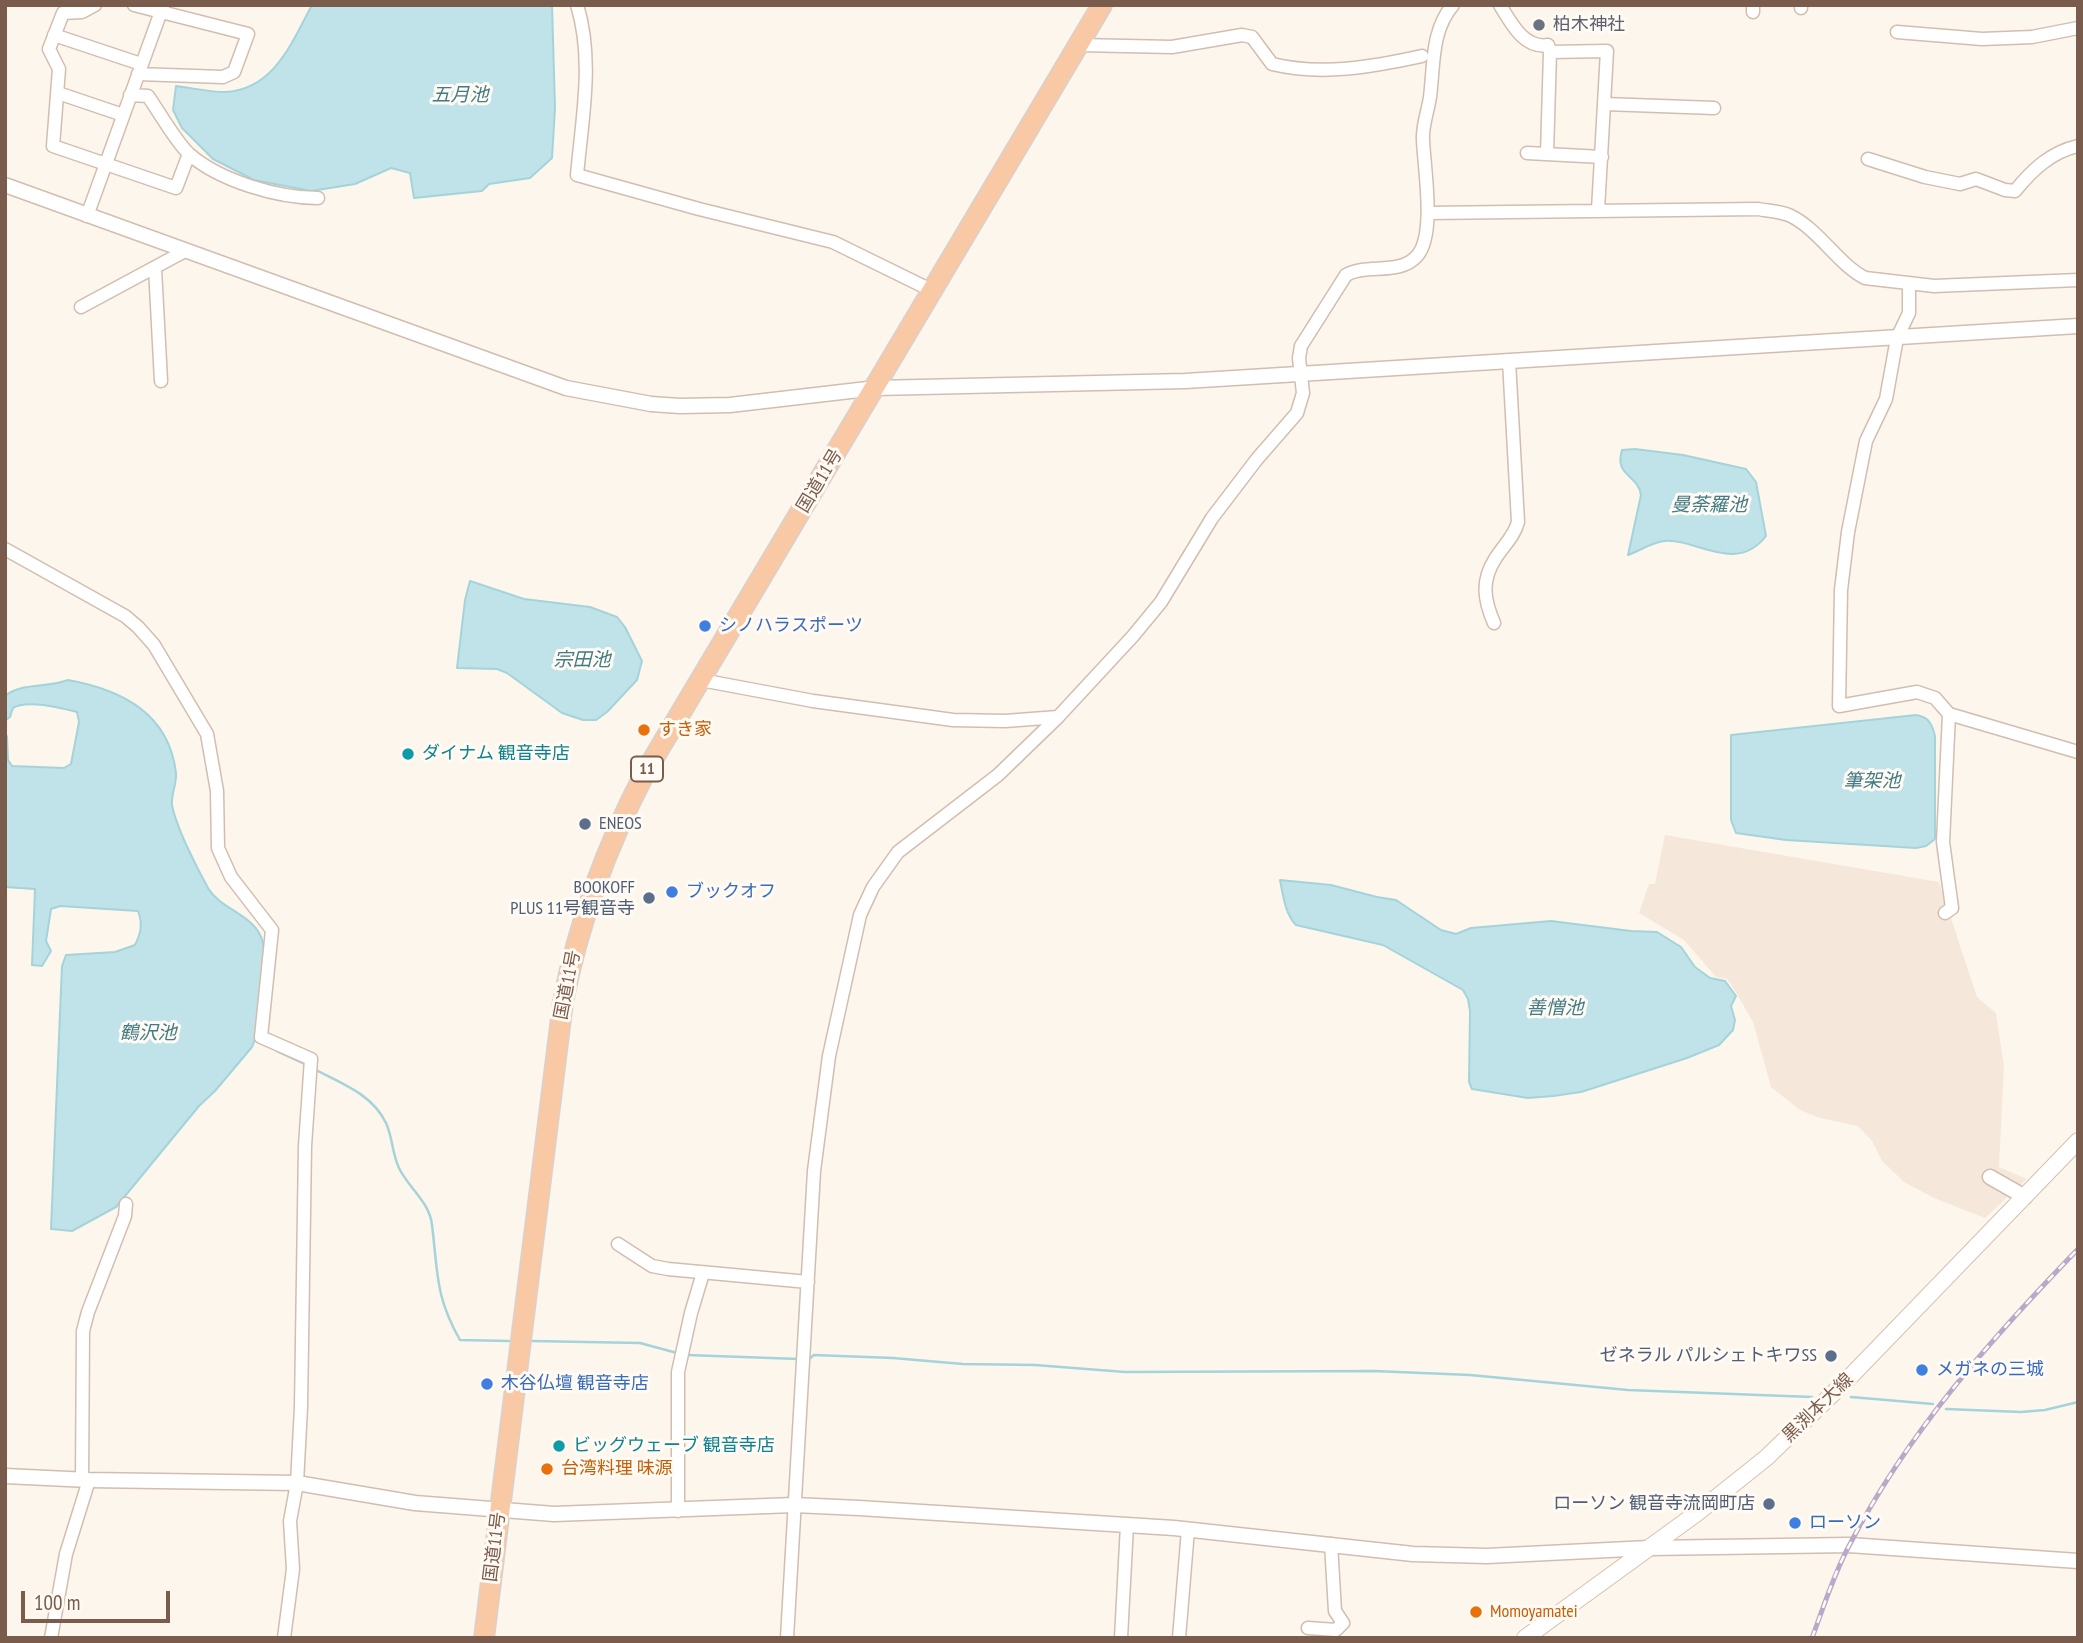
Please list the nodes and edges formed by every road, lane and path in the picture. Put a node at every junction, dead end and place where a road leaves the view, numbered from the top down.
1 (95, 5) edge
2 (134, 5) edge
3 (578, 5) edge
4 (1102, 5) edge
5 (1452, 5) edge
6 (1500, 5) edge
7 (162, 8) edge
8 (2078, 28) edge
9 (1897, 32) dead end
10 (54, 35) junction
11 (1079, 45) junction
12 (1550, 52) junction
13 (1422, 56) dead end
14 (139, 69) junction
15 (58, 93) junction
16 (131, 94) junction
17 (1605, 104) junction
18 (1714, 108) dead end
19 (123, 115) junction
20 (2078, 146) edge
21 (1527, 153) dead end
22 (1547, 153) junction
23 (189, 154) junction
24 (1602, 157) junction
25 (1868, 159) dead end
26 (106, 165) junction
27 (5, 185) edge
28 (318, 198) dead end
29 (1598, 210) junction
30 (1428, 213) junction
31 (87, 215) junction
32 (185, 251) junction
33 (155, 268) junction
34 (2078, 280) edge
35 (1909, 284) junction
36 (933, 291) junction
37 (80, 307) dead end
38 (2078, 326) edge
39 (1897, 338) junction
40 (1509, 361) junction
41 (1301, 375) junction
42 (162, 381) dead end
43 (876, 388) junction
44 (5, 549) edge
45 (1494, 623) dead end
46 (701, 680) junction
47 (1949, 714) junction
48 (1058, 717) junction
49 (2078, 752) edge
50 (1945, 913) dead end
51 (2078, 1141) edge
52 (1990, 1177) dead end
53 (2025, 1196) junction
54 (126, 1204) dead end
55 (618, 1244) dead end
56 (703, 1273) junction
57 (807, 1282) junction
58 (5, 1476) edge
59 (85, 1480) junction
60 (297, 1483) junction
61 (794, 1505) junction
62 (500, 1509) junction
63 (678, 1511) junction
64 (1127, 1525) junction
65 (1188, 1530) junction
66 (1331, 1544) junction
67 (1648, 1548) junction
68 (2078, 1561) edge
69 (1308, 1628) edge
70 (51, 1638) edge
71 (284, 1638) edge
72 (484, 1638) edge
73 (787, 1638) edge
74 (1121, 1638) edge
75 (1178, 1638) edge
76 (1525, 1638) edge

1 - 10 street
2 - 7 street
3 - 36 street
4 - 11 highway, 国道11号 / 11
5 - 30 street
6 - 12 street
7 - 14 street
7 - 14 street
8 - 9 street
10 - 14 street
10 - 15 street
11 - 13 street
11 - 36 highway, 国道11号 / 11
12 - 17 street
12 - 22 street
14 - 16 street
15 - 19 street
15 - 26 street
16 - 19 street
16 - 23 street
17 - 18 street
17 - 24 street
19 - 26 street
20 - 25 street
21 - 22 street
22 - 24 street
23 - 26 street
23 - 28 street
24 - 29 street
26 - 31 street
27 - 31 street
29 - 30 street
29 - 35 street
30 - 41 street
31 - 32 street
32 - 33 street
32 - 43 street
33 - 37 street
33 - 42 street
34 - 35 street
35 - 39 street
36 - 43 highway, 国道11号 / 11
38 - 39 street
39 - 40 street
39 - 47 street
40 - 41 street
40 - 45 street
41 - 43 street
41 - 48 street
43 - 46 highway, 国道11号 / 11
44 - 60 street
46 - 48 street
46 - 62 highway, 国道11号 / 11
47 - 49 street
47 - 50 street
48 - 57 street
51 - 53 main road, 黒渕本大線
52 - 53 street
53 - 67 main road, 黒渕本大線
54 - 59 street
55 - 56 street
56 - 57 street
56 - 63 street
57 - 61 street
58 - 59 street
59 - 60 street
59 - 70 street
60 - 62 street
60 - 71 street
61 - 63 street
61 - 64 street
61 - 73 street
62 - 63 street
62 - 72 highway, 国道11号 / 11
64 - 65 street
64 - 74 street
65 - 66 street
65 - 75 street
66 - 67 street
66 - 69 street
67 - 68 street
67 - 76 main road, 黒渕本大線

